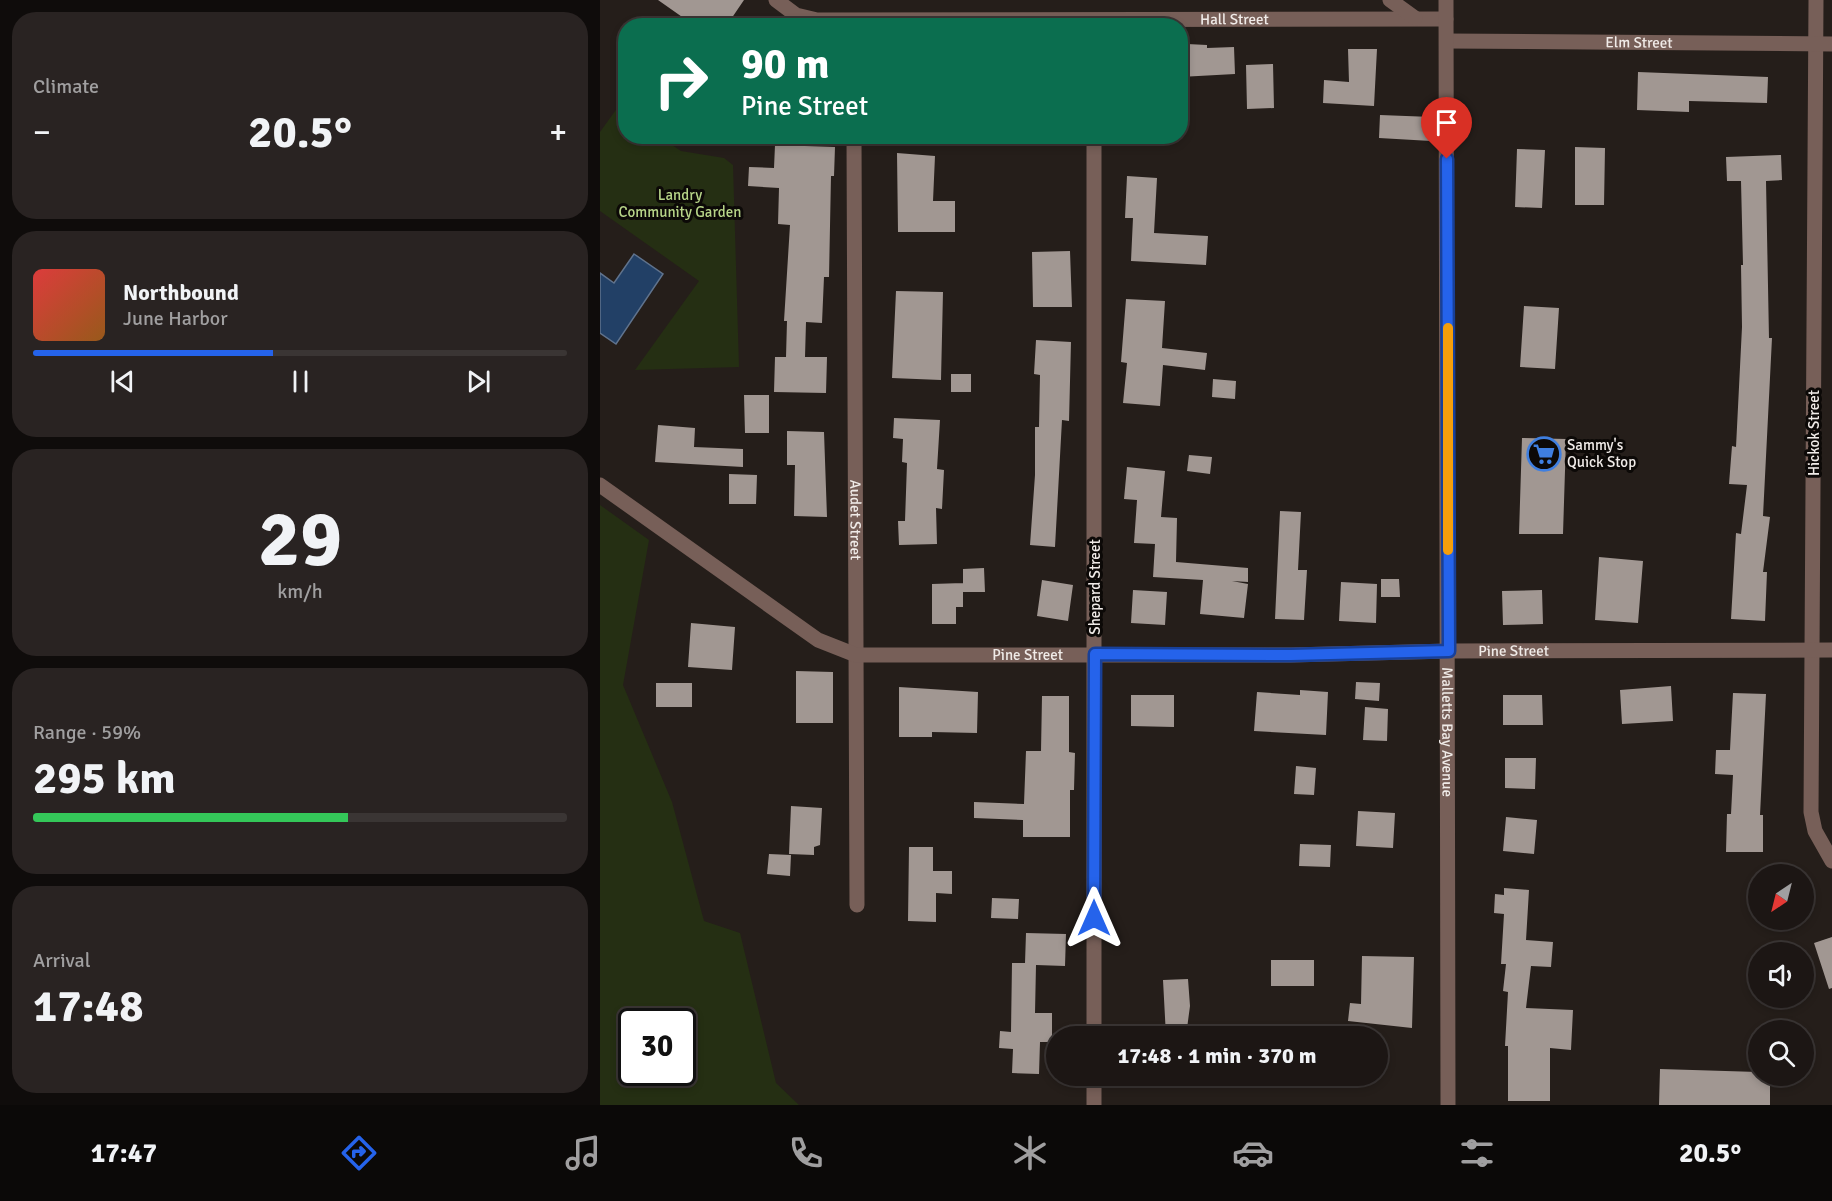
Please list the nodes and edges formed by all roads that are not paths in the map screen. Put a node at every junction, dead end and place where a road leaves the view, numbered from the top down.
1 (776, 0) edge
2 (1390, 0) edge
3 (1446, 0) edge
4 (1816, 0) edge
5 (803, 18) edge
6 (1416, 18) junction
7 (1446, 19) junction
8 (1188, 22) edge
9 (1446, 40) junction
10 (1816, 44) junction
11 (1832, 44) edge
12 (854, 144) edge
13 (1094, 144) edge
14 (600, 485) edge
15 (1832, 650) edge
16 (1449, 651) junction
17 (1813, 651) junction
18 (1095, 654) junction
19 (856, 655) junction
20 (1832, 861) edge
21 (857, 905) dead end
22 (1094, 1026) edge
23 (1094, 1086) edge
24 (1094, 1105) edge
25 (1448, 1105) edge

1 - 5 street, Hall Street
2 - 6 street
3 - 7 street, Malletts Bay Avenue
4 - 10 street, Hickok Street
6 - 7 street, Hall Street
6 - 8 street, Hall Street
7 - 9 street, Malletts Bay Avenue
9 - 10 street, Elm Street
9 - 16 street, Malletts Bay Avenue
10 - 11 street, Elm Street
10 - 17 street, Hickok Street
12 - 19 street, Audet Street
13 - 18 street, Shepard Street
14 - 19 street, Pine Street
15 - 17 street, Pine Street
16 - 17 street, Pine Street
16 - 18 street, Pine Street
16 - 25 street, Malletts Bay Avenue
17 - 20 street, Hickok Street
18 - 19 street, Pine Street
18 - 22 street, Shepard Street
19 - 21 street, Audet Street
23 - 24 street

